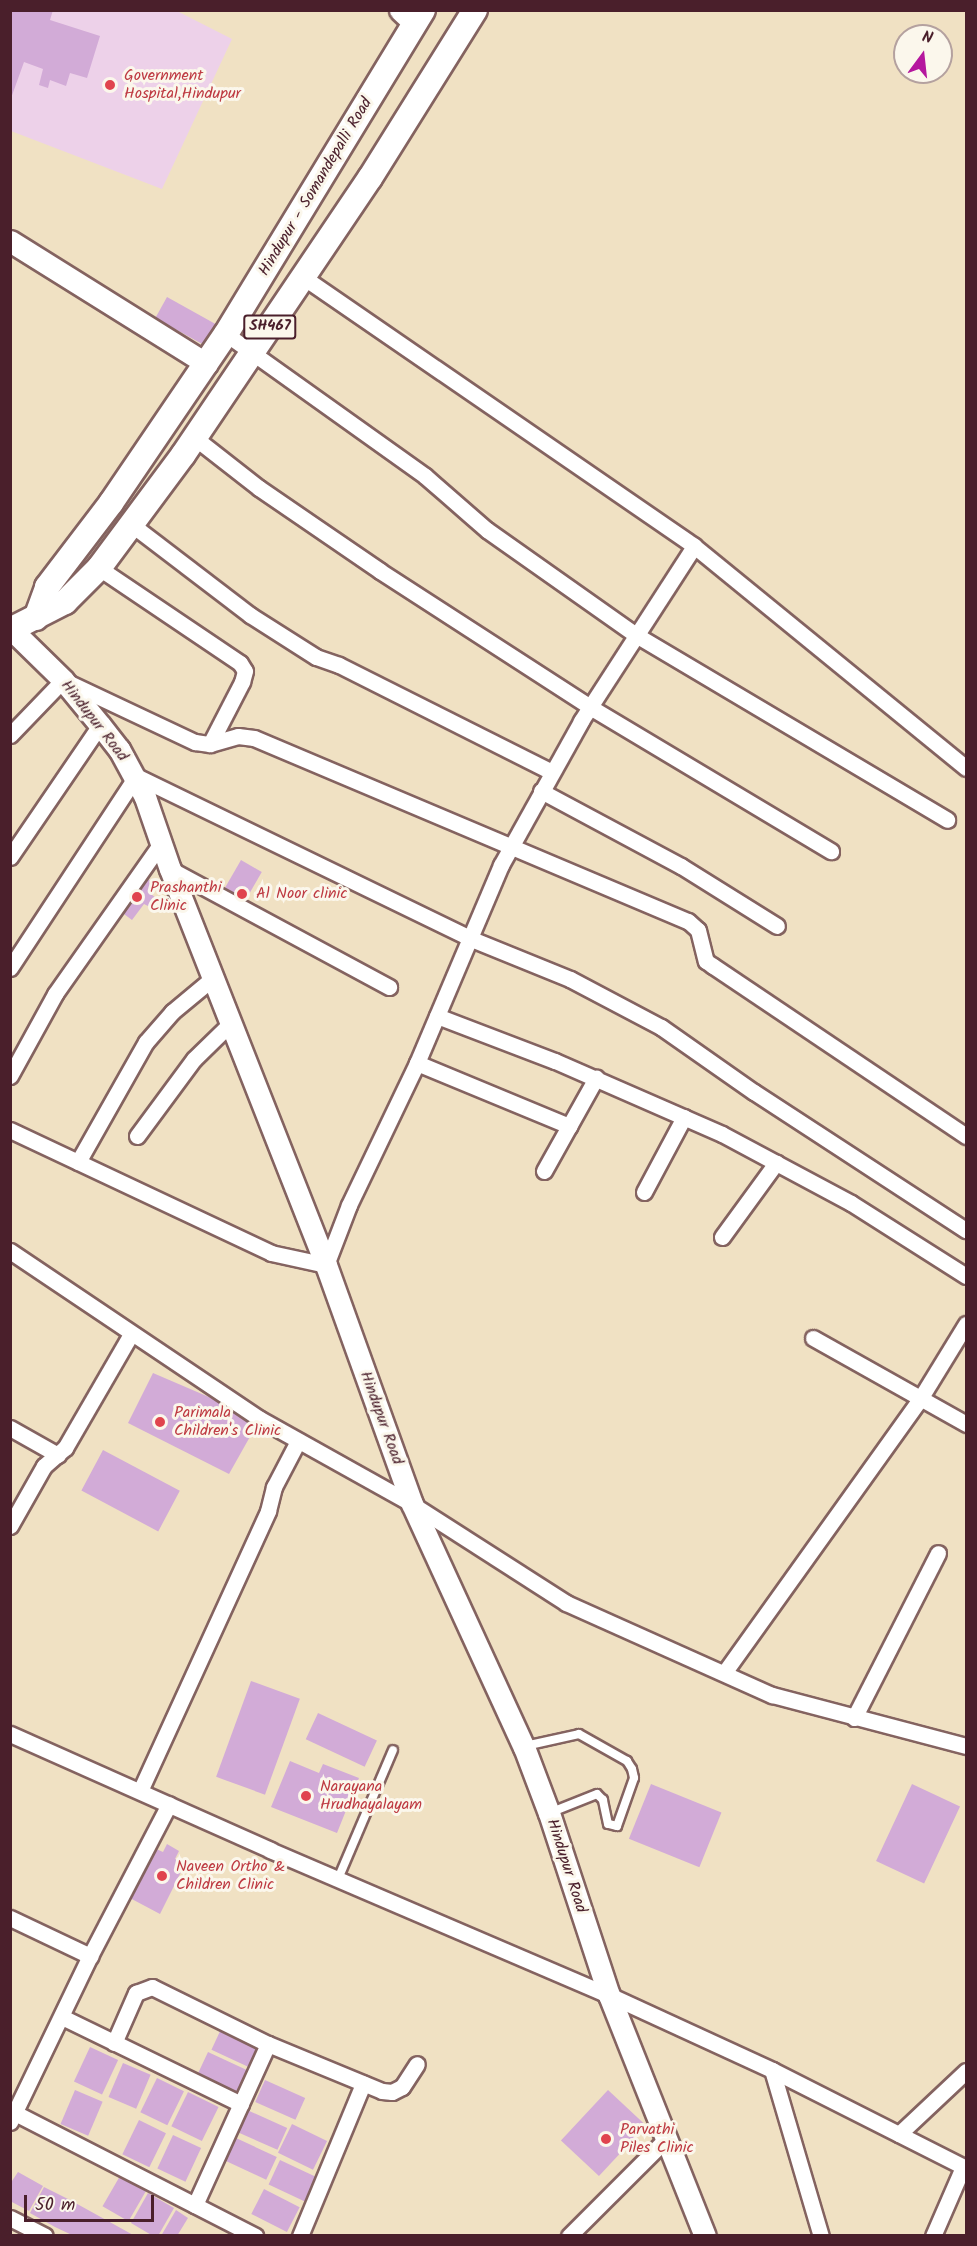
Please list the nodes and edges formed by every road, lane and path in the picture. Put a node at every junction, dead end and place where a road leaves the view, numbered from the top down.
1 (475, 10) edge
2 (412, 15) edge
3 (10, 241) edge
4 (303, 278) junction
5 (226, 334) junction
6 (252, 352) junction
7 (207, 364) junction
8 (195, 438) junction
9 (131, 524) junction
10 (694, 546) junction
11 (99, 568) junction
12 (36, 618) junction
13 (11, 630) edge
14 (636, 635) junction
15 (63, 680) junction
16 (590, 707) junction
17 (100, 725) junction
18 (10, 735) edge
19 (210, 744) junction
20 (966, 768) edge
21 (552, 772) junction
22 (136, 776) junction
23 (541, 791) junction
24 (947, 820) dead end
25 (161, 843) junction
26 (511, 847) junction
27 (831, 851) dead end
28 (10, 857) edge
29 (170, 869) junction
30 (777, 926) dead end
31 (469, 938) junction
32 (10, 968) edge
33 (213, 978) junction
34 (388, 987) dead end
35 (437, 1016) junction
36 (231, 1023) junction
37 (417, 1063) junction
38 (10, 1076) edge
39 (596, 1078) junction
40 (684, 1118) junction
41 (569, 1126) junction
42 (10, 1130) edge
43 (137, 1136) dead end
44 (966, 1136) edge
45 (78, 1162) junction
46 (776, 1163) junction
47 (544, 1171) dead end
48 (644, 1192) dead end
49 (966, 1230) edge
50 (722, 1237) dead end
51 (10, 1251) edge
52 (326, 1265) junction
53 (966, 1276) edge
54 (966, 1324) edge
55 (131, 1334) junction
56 (813, 1338) dead end
57 (920, 1399) junction
58 (966, 1424) edge
59 (10, 1428) edge
60 (298, 1441) junction
61 (58, 1455) junction
62 (412, 1504) junction
63 (10, 1526) edge
64 (938, 1553) dead end
65 (724, 1672) junction
66 (854, 1718) junction
67 (10, 1734) edge
68 (966, 1746) edge
69 (524, 1747) junction
70 (393, 1749) dead end
71 (140, 1791) junction
72 (169, 1804) junction
73 (549, 1813) junction
74 (338, 1879) junction
75 (10, 1918) edge
76 (90, 1956) junction
77 (609, 1995) junction
78 (62, 2017) junction
79 (114, 2043) junction
80 (268, 2044) junction
81 (417, 2064) dead end
82 (772, 2070) junction
83 (966, 2071) edge
84 (363, 2084) junction
85 (241, 2104) junction
86 (13, 2118) edge
87 (899, 2134) junction
88 (666, 2139) junction
89 (965, 2168) edge
90 (195, 2205) junction
91 (10, 2218) edge
92 (45, 2235) edge
93 (255, 2235) edge
94 (300, 2235) edge
95 (569, 2235) edge
96 (705, 2235) edge
97 (821, 2235) edge
98 (933, 2235) edge

1 - 4 main road, SH467
2 - 5 main road, Hindupur - Somandepalli Road / SH467
3 - 7 street
4 - 6 main road, SH467
4 - 10 street
5 - 6 street
5 - 7 main road, Hindupur - Somandepalli Road / SH467
6 - 8 main road, SH467
6 - 14 street
7 - 12 main road, SH467
8 - 9 main road, SH467
8 - 16 street
9 - 11 main road, SH467
9 - 21 street
10 - 14 street
10 - 20 street
11 - 12 main road, SH467
11 - 19 street
12 - 13 main road, Hindupur Road / SH467
13 - 15 street, Hindupur Road
14 - 16 street
14 - 24 street
15 - 17 street, Hindupur Road
15 - 18 street
15 - 19 street
16 - 21 street
16 - 27 street
17 - 22 street, Hindupur Road
17 - 28 street
19 - 26 street
21 - 23 street
22 - 25 street, Hindupur Road
22 - 31 street
22 - 32 street
23 - 26 street
23 - 30 street
25 - 29 street, Hindupur Road
25 - 38 street
26 - 31 street
26 - 44 street
29 - 33 street, Hindupur Road
29 - 34 street
31 - 35 street
31 - 49 street
33 - 36 street, Hindupur Road
33 - 45 street
35 - 37 street
35 - 39 street
36 - 43 street
36 - 52 street, Hindupur Road
37 - 41 street
37 - 52 street
39 - 40 street
39 - 41 street
40 - 46 street
40 - 48 street
41 - 47 street
42 - 45 street
45 - 52 street
46 - 50 street
46 - 53 street
51 - 55 street
52 - 62 street, Hindupur Road
54 - 57 street
55 - 60 street
55 - 61 street
56 - 57 street
57 - 58 street
57 - 65 street
59 - 61 street
60 - 62 street
60 - 71 street
61 - 63 street
62 - 65 street
62 - 69 street, Hindupur Road
64 - 66 street
65 - 66 street
66 - 68 street
67 - 71 street
69 - 73 street, Hindupur Road
69 - 73 lane
70 - 74 lane
71 - 72 street
72 - 74 street
72 - 76 street
73 - 77 street, Hindupur Road
74 - 77 street
75 - 76 street
76 - 78 street
77 - 82 street
77 - 88 street, Hindupur Road
78 - 79 street
78 - 86 street
79 - 80 street
79 - 85 street
80 - 84 street
80 - 85 street
81 - 84 street
82 - 87 street
82 - 97 street
83 - 87 street
84 - 94 street
85 - 90 street
86 - 90 street
87 - 89 street
88 - 95 street
88 - 96 street, Hindupur Road
89 - 98 street
90 - 93 street
91 - 92 street

